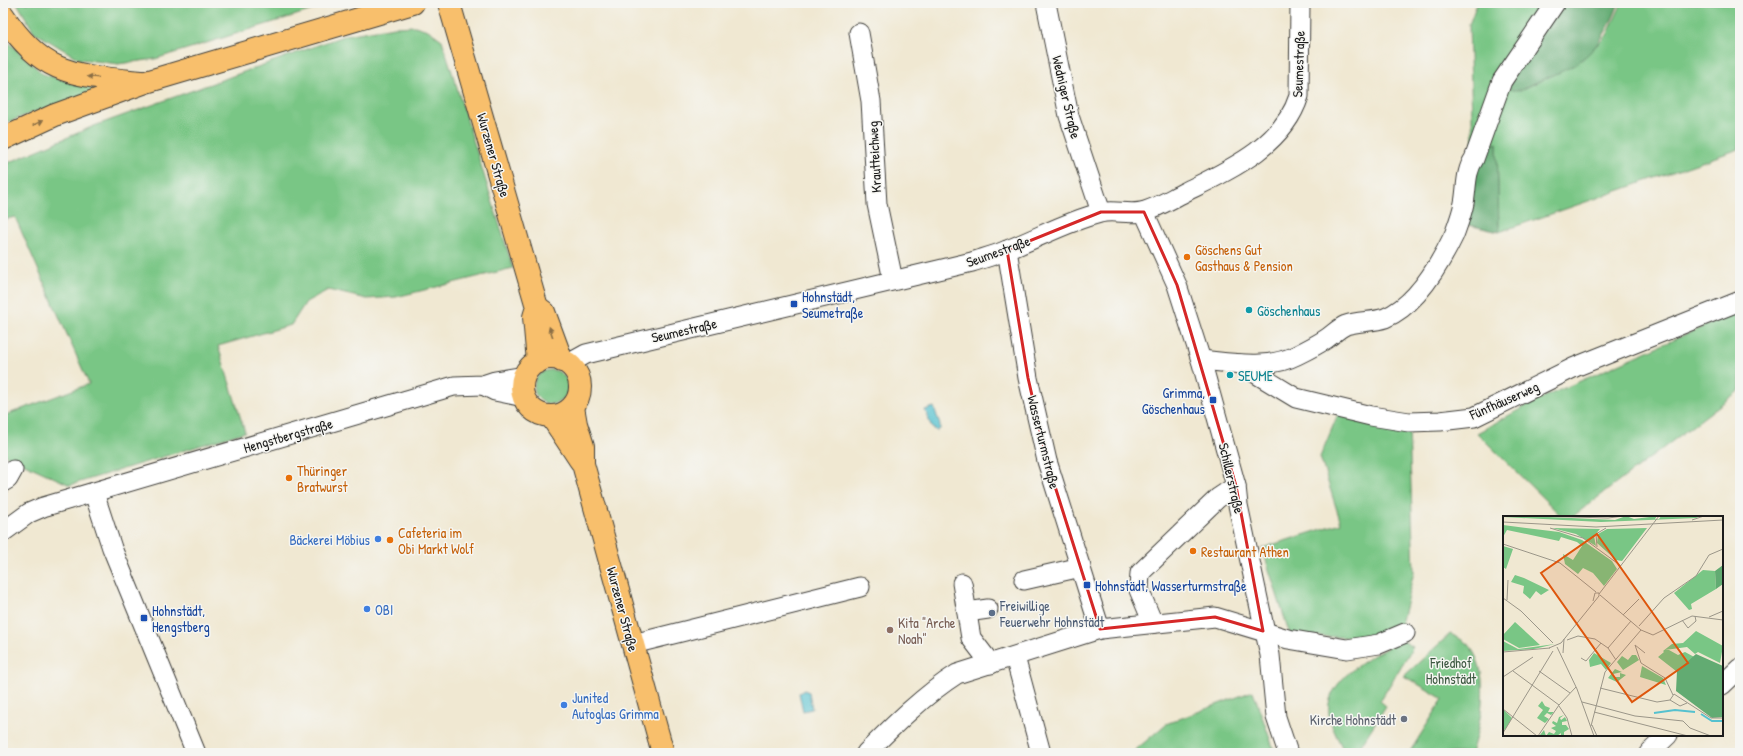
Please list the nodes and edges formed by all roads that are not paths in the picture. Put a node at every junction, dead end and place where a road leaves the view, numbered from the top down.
1 (413, 3) edge
2 (449, 3) edge
3 (1046, 3) edge
4 (1300, 3) edge
5 (1555, 3) edge
6 (3, 15) edge
7 (858, 33) dead end
8 (146, 82) junction
9 (3, 139) edge
10 (1101, 212) junction
11 (1144, 212) junction
12 (1007, 250) junction
13 (893, 280) junction
14 (1740, 301) edge
15 (537, 307) junction
16 (1201, 360) junction
17 (565, 362) junction
18 (1240, 364) junction
19 (529, 378) junction
20 (573, 407) junction
21 (551, 416) junction
22 (583, 464) junction
23 (1236, 486) junction
24 (94, 493) junction
25 (3, 532) edge
26 (1081, 567) junction
27 (1024, 580) dead end
28 (962, 583) dead end
29 (860, 587) dead end
30 (988, 609) dead end
31 (967, 612) junction
32 (1153, 623) junction
33 (1100, 629) junction
34 (1264, 630) junction
35 (1405, 633) dead end
36 (633, 644) junction
37 (1015, 657) junction
38 (991, 664) junction
39 (1740, 668) edge
40 (1723, 684) edge
41 (1667, 736) edge
42 (196, 753) edge
43 (663, 753) edge
44 (866, 753) edge
45 (1041, 753) edge
46 (1288, 753) edge
47 (1649, 753) edge

1 - 8 main road
2 - 15 main road, Wurzener Straße
3 - 10 street, Wedniger Straße
4 - 11 street, Seumestraße
5 - 18 street, Fünfhäuserweg
8 -> 6 main road
7 - 13 street, Krautteichweg
9 -> 8 main road
10 - 11 street, Seumestraße
10 - 12 street, Seumestraße
11 - 16 street, Schillerstraße
12 - 13 street, Seumestraße
12 - 26 street, Wasserturmstraße
13 - 17 street, Seumestraße
14 - 18 street, Fünfhäuserweg
17 -> 15 main road, Wurzener Straße
15 - 19 main road, Wurzener Straße
16 - 18 street, Fünfhäuserweg
16 - 23 street, Schillerstraße
17 - 19 main road
17 - 20 main road, Wurzener Straße
19 - 21 main road
19 - 24 street, Hengstbergstraße
20 - 21 main road
20 - 22 main road, Wurzener Straße
21 - 22 main road, Wurzener Straße
22 - 36 main road, Wurzener Straße
23 - 32 street
23 - 34 street, Schillerstraße
24 - 25 street, Hengstbergstraße
24 - 42 street
26 - 27 street
26 - 33 street, Wasserturmstraße
28 - 31 street
29 - 36 street
30 - 31 street
31 - 38 street
32 - 33 street
32 - 34 street
33 - 37 street
34 - 35 street
34 - 46 street, Schillerstraße
36 - 43 main road, Wurzener Straße
37 - 38 street
37 - 45 street
38 - 44 street
39 - 40 street
41 - 47 street

